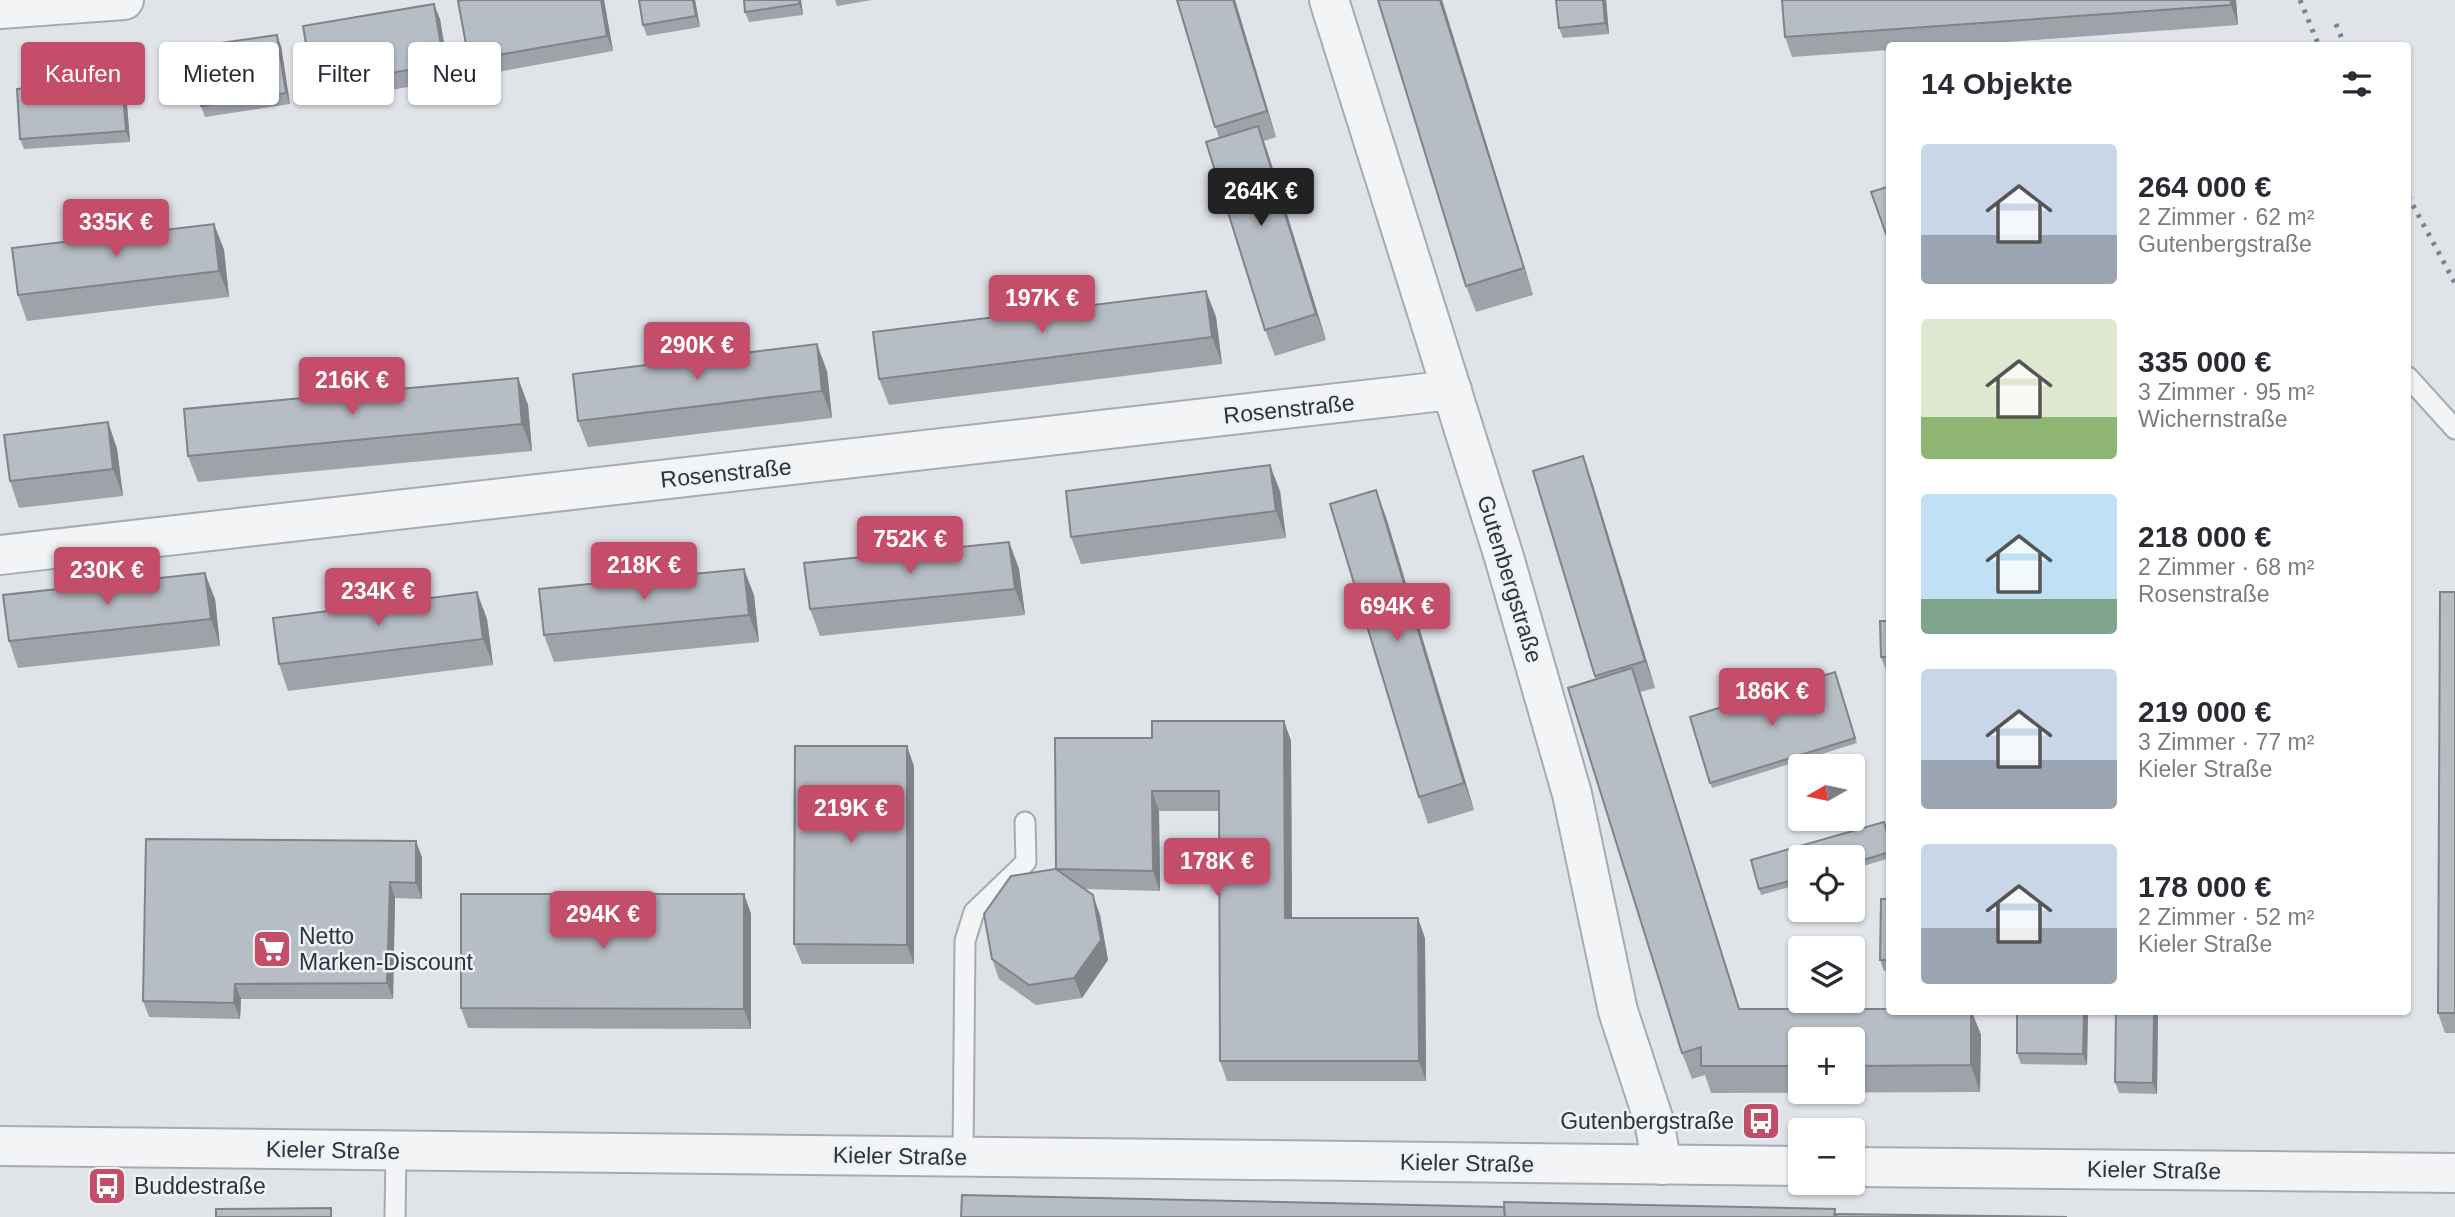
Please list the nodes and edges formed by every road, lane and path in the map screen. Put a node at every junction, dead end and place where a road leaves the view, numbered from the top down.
1 (124, 0) edge
2 (1329, 0) edge
3 (0, 9) edge
4 (2411, 380) edge
5 (1452, 390) junction
6 (2455, 429) edge
7 (0, 555) edge
8 (1025, 822) dead end
9 (0, 1146) edge
10 (396, 1151) junction
11 (963, 1157) junction
12 (1662, 1165) junction
13 (1788, 1166) edge
14 (1865, 1167) edge
15 (2455, 1173) edge
16 (395, 1217) edge

1 - 3 street
2 - 5 street, Gutenbergstraße
4 - 6 lane
5 - 7 street, Rosenstraße
5 - 12 street, Gutenbergstraße
8 - 11 lane
9 - 10 street, Kieler Straße
10 - 11 street, Kieler Straße
10 - 16 lane
11 - 12 street, Kieler Straße
12 - 13 street, Kieler Straße
14 - 15 street, Kieler Straße

